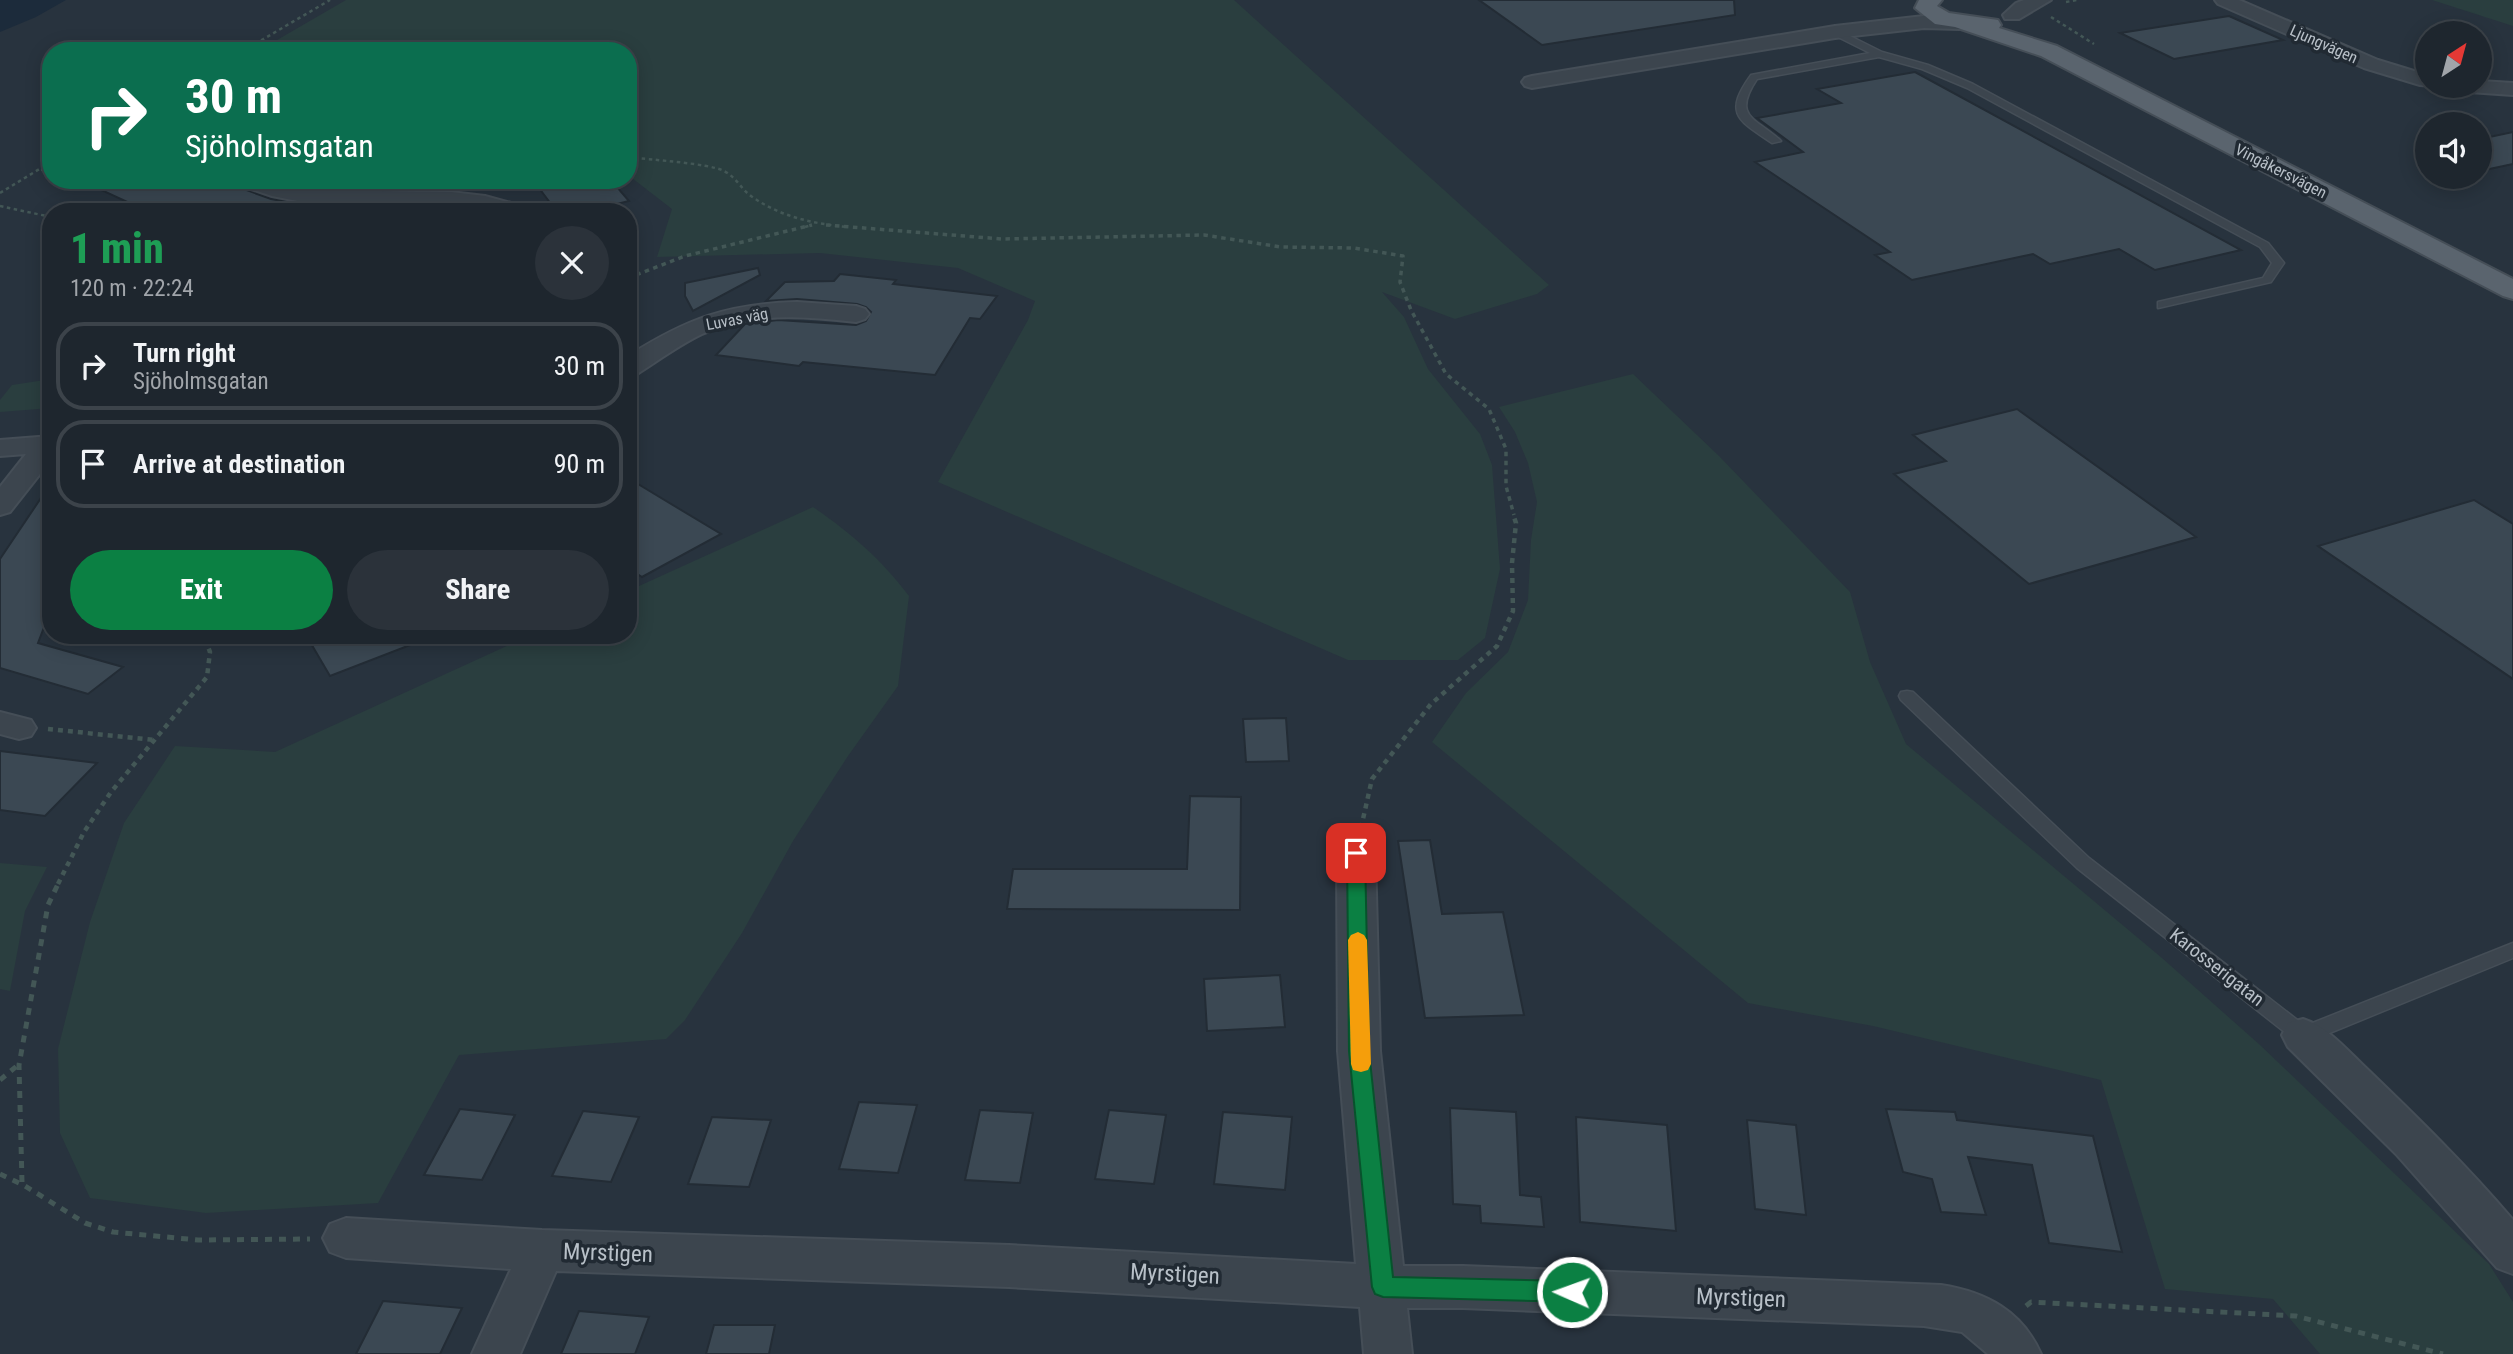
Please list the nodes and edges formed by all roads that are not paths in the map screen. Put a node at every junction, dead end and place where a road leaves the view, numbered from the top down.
1 (2042, 0) edge
2 (2224, 0) edge
3 (1929, 1) edge
4 (1994, 1) edge
5 (2012, 16) junction
6 (1961, 23) junction
7 (1873, 27) junction
8 (1835, 32) junction
9 (2049, 51) junction
10 (1879, 54) junction
11 (2415, 77) edge
12 (1532, 82) dead end
13 (2492, 88) edge
14 (2513, 89) edge
15 (1776, 141) dead end
16 (271, 189) edge
17 (487, 203) edge
18 (2513, 290) edge
19 (2162, 305) dead end
20 (856, 314) dead end
21 (637, 362) edge
22 (42, 445) edge
23 (0, 448) edge
24 (42, 454) edge
25 (0, 506) edge
26 (1907, 696) dead end
27 (1356, 853) road end
28 (2513, 950) edge
29 (2303, 1035) junction
30 (346, 1238) road end
31 (542, 1250) junction
32 (2513, 1253) edge
33 (1383, 1287) junction
34 (2008, 1341) edge
35 (496, 1354) edge
36 (1388, 1354) edge

1 - 5 street
2 - 11 street, Ljungvägen
3 - 6 main road, Vingåkersvägen
3 - 7 street
4 - 5 main road, Vingåkersvägen
5 - 6 main road
5 - 9 main road, Vingåkersvägen
6 - 7 street
6 - 9 main road, Vingåkersvägen
7 - 8 street
8 - 10 lane
8 - 12 street
9 - 18 main road, Vingåkersvägen
10 - 15 lane
10 - 19 lane
13 - 14 street
16 - 17 street
20 - 21 street, Luvas väg
22 - 23 street
24 - 25 street
26 - 29 lane, Karosserigatan
27 - 33 street
28 - 29 lane
29 - 32 street, Karosserigatan
30 - 31 street, Myrstigen
31 - 33 street, Myrstigen
31 - 35 street
33 - 34 street, Myrstigen
33 - 36 street

